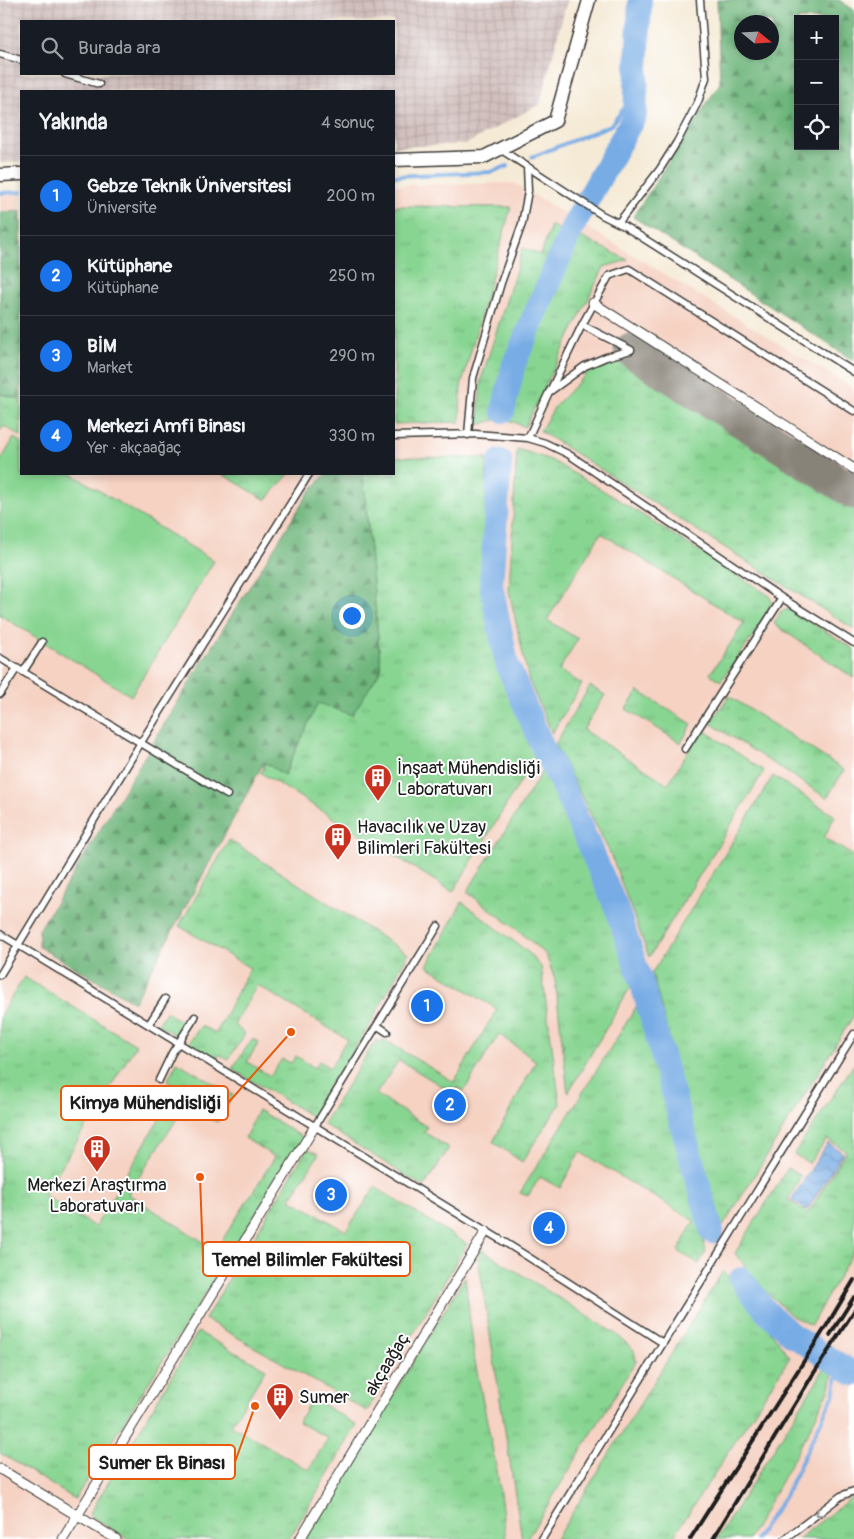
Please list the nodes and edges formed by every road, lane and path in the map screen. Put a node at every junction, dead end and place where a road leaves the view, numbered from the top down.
1 (589, 0) edge
2 (700, 0) edge
3 (0, 54) edge
4 (20, 60) edge
5 (68, 75) edge
6 (99, 84) dead end
7 (500, 149) junction
8 (395, 160) edge
9 (527, 166) junction
10 (20, 174) edge
11 (0, 176) edge
12 (619, 222) junction
13 (593, 303) junction
14 (582, 325) junction
15 (854, 372) edge
16 (550, 392) junction
17 (854, 411) edge
18 (468, 434) junction
19 (395, 436) edge
20 (528, 438) junction
21 (854, 469) edge
22 (308, 475) edge
23 (782, 598) junction
24 (42, 642) dead end
25 (854, 643) edge
26 (0, 658) edge
27 (17, 668) junction
28 (23, 672) junction
29 (0, 694) edge
30 (140, 744) junction
31 (686, 749) dead end
32 (227, 795) dead end
33 (438, 926) dead end
34 (0, 934) edge
35 (20, 944) junction
36 (0, 975) edge
37 (165, 999) dead end
38 (195, 1017) dead end
39 (149, 1024) junction
40 (378, 1026) junction
41 (387, 1032) dead end
42 (854, 1034) edge
43 (180, 1043) junction
44 (159, 1080) dead end
45 (315, 1126) junction
46 (486, 1231) junction
47 (663, 1343) junction
48 (0, 1469) edge
49 (854, 1491) edge
50 (77, 1515) junction
51 (63, 1539) edge
52 (116, 1539) edge
53 (300, 1539) edge
54 (542, 1539) edge
55 (785, 1539) edge

1 - 7 street
2 - 12 lane
3 - 4 lane
5 - 6 lane
7 - 8 street
7 - 9 lane
9 - 12 lane
9 - 18 lane
10 - 11 street
12 - 15 lane
13 - 14 lane
13 - 17 lane
13 - 21 street
14 - 16 lane
14 - 16 lane
16 - 20 lane
18 - 19 lane
18 - 20 lane
20 - 23 lane
22 - 30 lane
23 - 25 lane
23 - 31 lane
24 - 28 lane
26 - 27 lane
27 - 28 lane
27 - 29 lane
28 - 30 lane
30 - 32 lane
30 - 35 lane
33 - 40 lane
34 - 35 lane
35 - 36 lane
35 - 39 lane
37 - 39 lane
38 - 43 lane
39 - 43 lane
40 - 41 lane
40 - 45 lane
42 - 47 lane
43 - 44 lane
43 - 45 lane
45 - 46 lane
45 - 50 street
46 - 47 lane
46 - 53 street, akçaağaç
47 - 54 lane
48 - 50 street
49 -> 55 lane
50 - 51 street
50 - 52 street

